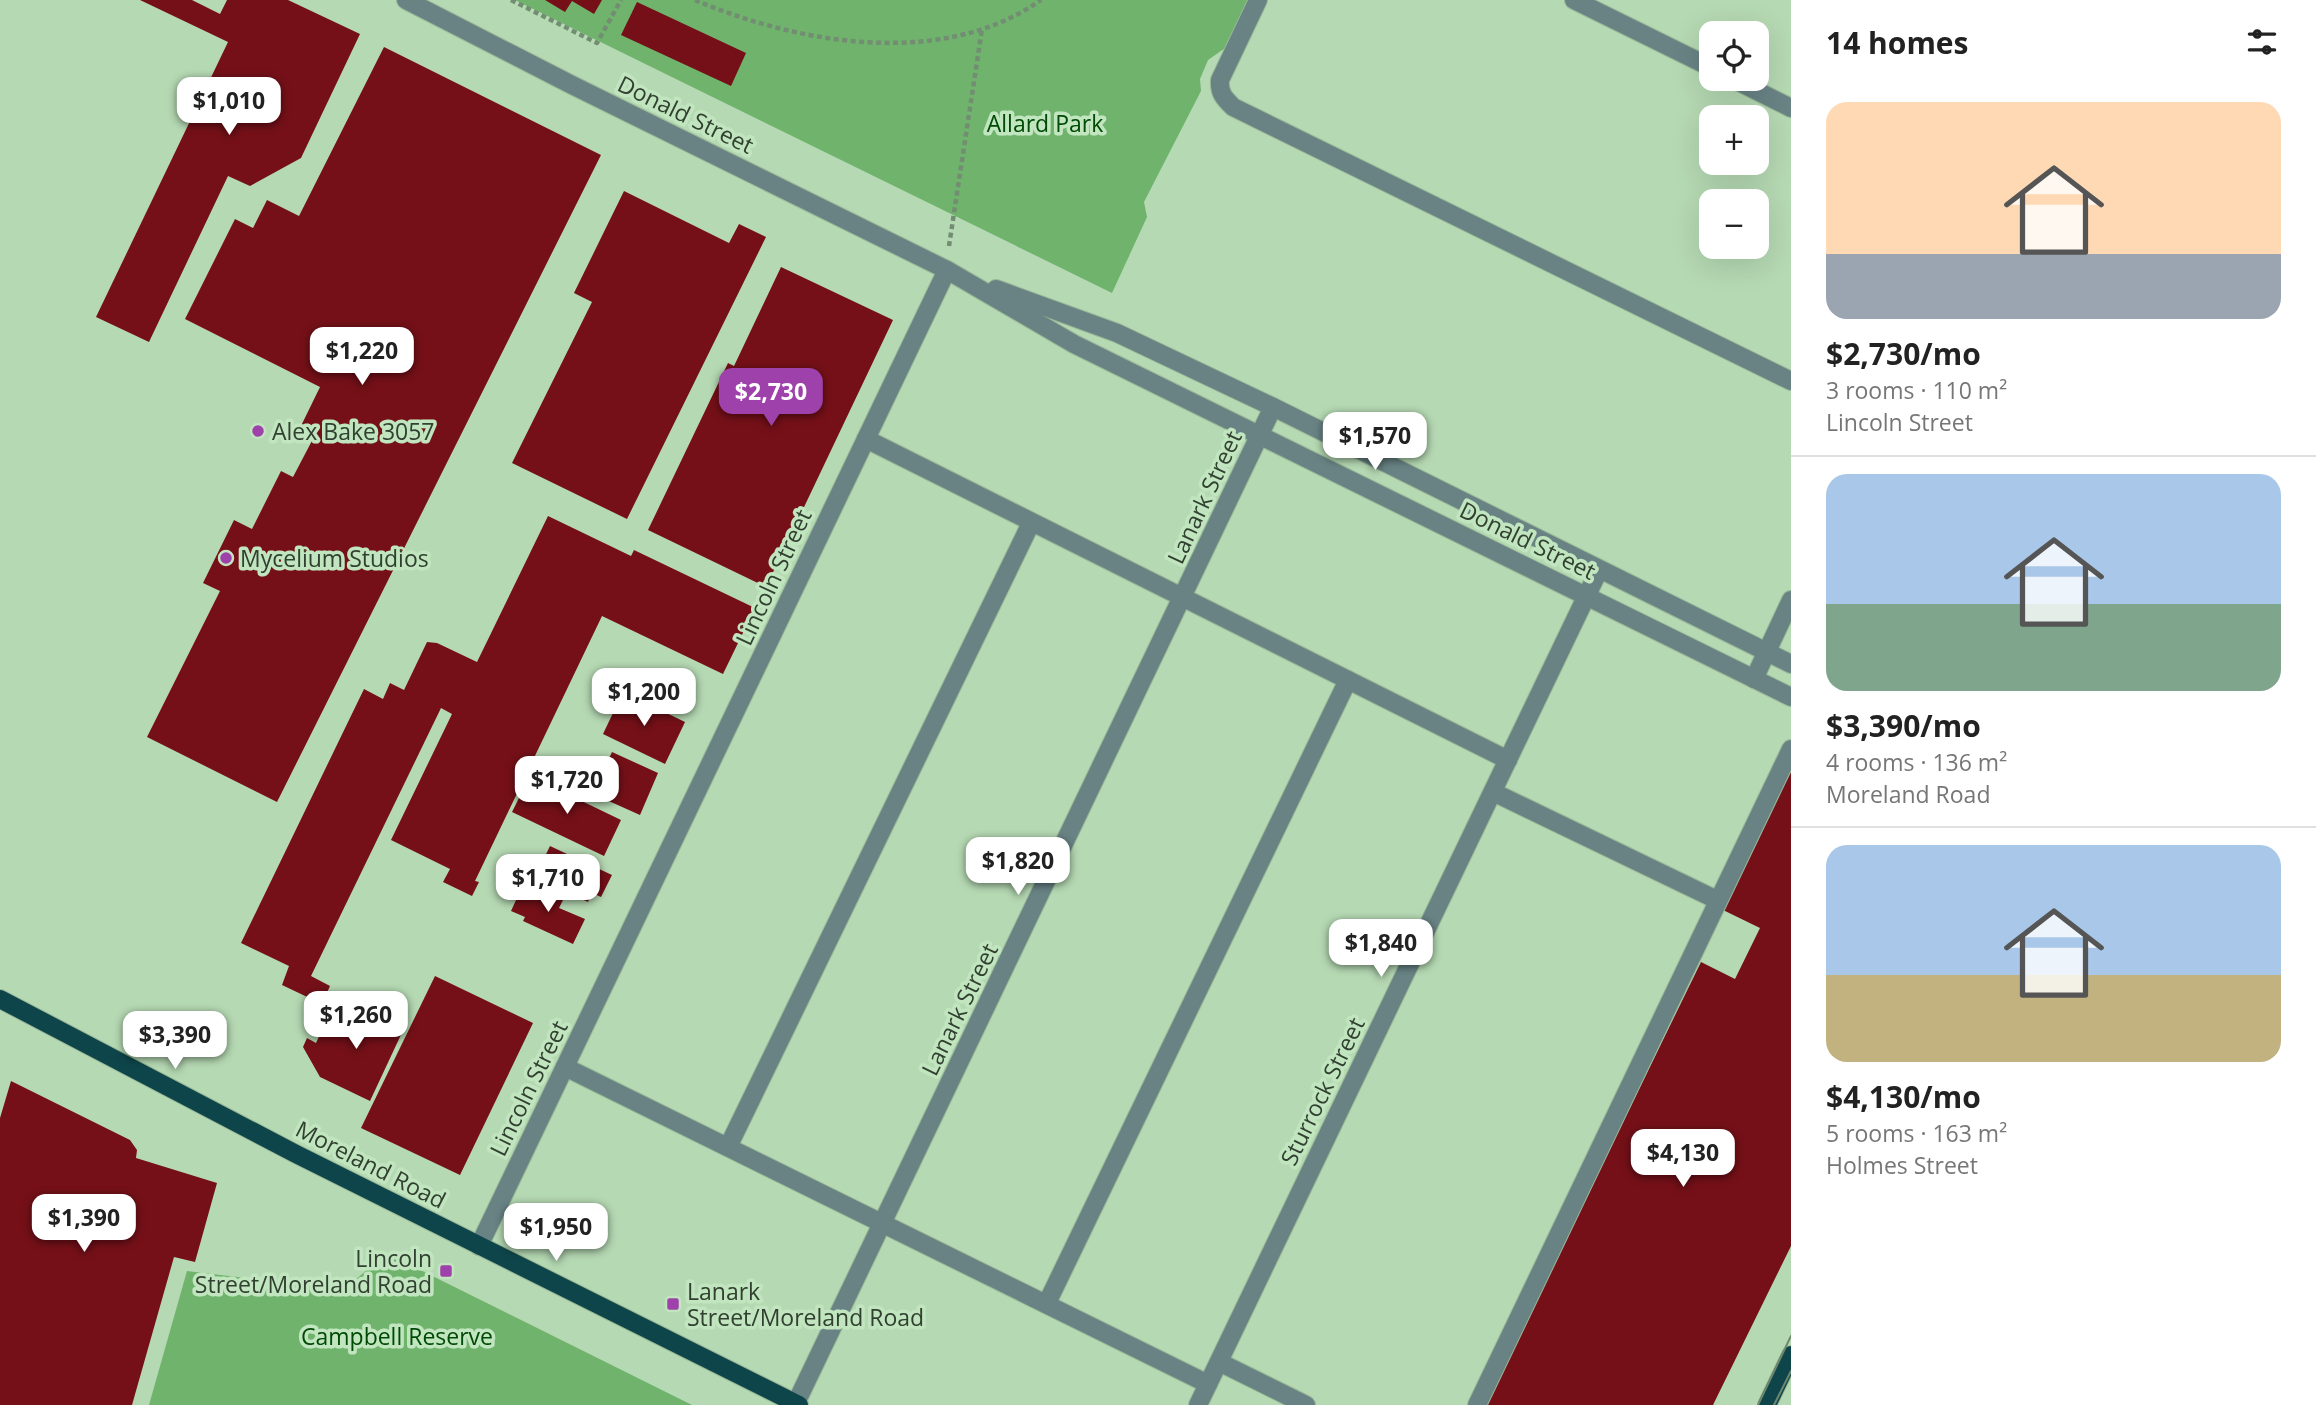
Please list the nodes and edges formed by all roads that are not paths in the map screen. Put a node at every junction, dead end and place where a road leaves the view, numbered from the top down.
1 (405, 0) edge
2 (1258, 0) edge
3 (1574, 0) edge
4 (1699, 62) edge
5 (1757, 91) edge
6 (1791, 108) edge
7 (947, 270) junction
8 (1791, 381) edge
9 (1273, 407) junction
10 (1259, 437) junction
11 (866, 439) junction
12 (1031, 523) junction
13 (1599, 570) junction
14 (1587, 597) junction
15 (1183, 598) junction
16 (1791, 600) edge
17 (1767, 652) junction
18 (1791, 664) edge
19 (1754, 678) junction
20 (1348, 680) junction
21 (1791, 697) edge
22 (1791, 750) edge
23 (1508, 760) junction
24 (1493, 792) junction
25 (1717, 900) junction
26 (0, 999) edge
27 (565, 1067) junction
28 (728, 1147) junction
29 (883, 1224) junction
30 (479, 1245) junction
31 (1047, 1303) junction
32 (1791, 1355) edge
33 (1219, 1362) junction
34 (1208, 1384) junction
35 (798, 1404) edge
36 (1198, 1405) edge
37 (1306, 1405) edge
38 (1477, 1405) edge
39 (1767, 1405) edge

1 - 7 street, Donald Street
2 - 8 street
3 - 4 street
5 - 6 street
7 - 9 street, Donald Street
7 - 10 street, Donald Street
7 - 11 street, Lincoln Street
9 - 10 street, Lanark Street
9 - 13 street, Donald Street
10 - 14 street, Donald Street
10 - 15 street, Lanark Street
11 - 12 street
11 - 27 street, Lincoln Street
12 - 15 street
12 - 28 street
13 - 14 street, Sturrock Street
13 - 17 street, Donald Street
14 - 19 street, Donald Street
14 - 23 street, Sturrock Street
15 - 20 street
15 - 29 street, Lanark Street
16 - 17 street
17 - 18 street, Donald Street
17 - 19 street
19 - 21 street, Donald Street
20 - 23 street
20 - 31 street
22 - 25 street
23 - 24 street, Sturrock Street
24 - 25 street
24 - 33 street, Sturrock Street
25 - 38 street
26 - 30 main road, Moreland Road
27 - 28 street
27 - 30 street, Lincoln Street
28 - 29 street
29 - 31 street
29 - 35 street, Lanark Street
30 - 35 main road, Moreland Road
31 - 34 street
32 - 39 main road
33 - 34 street, Sturrock Street
33 - 37 street
34 - 36 street, Sturrock Street

